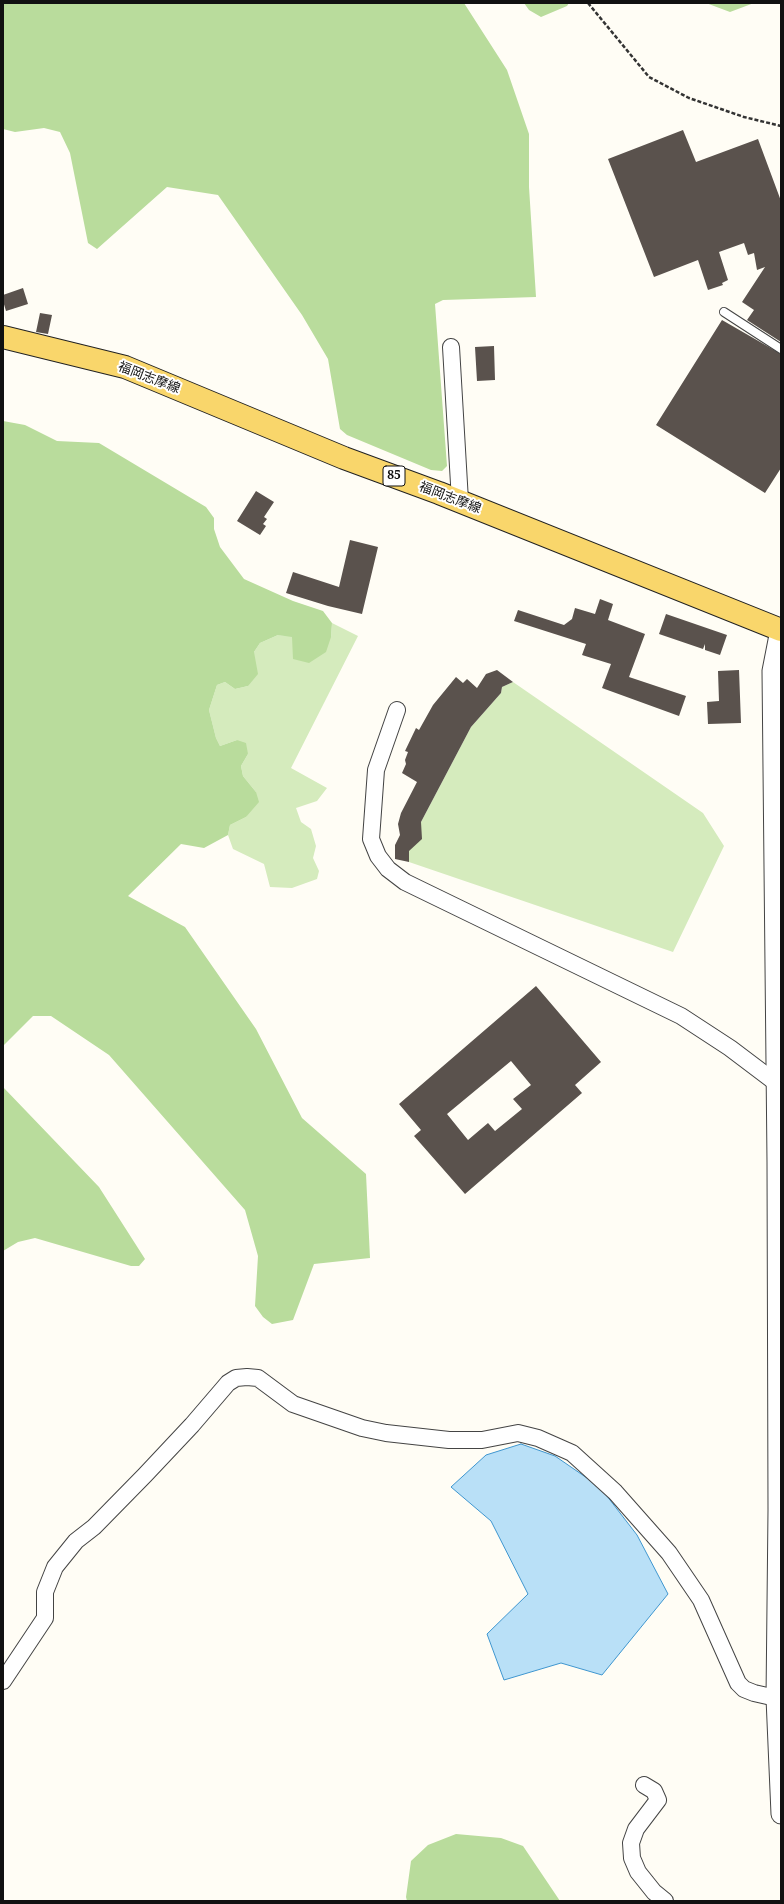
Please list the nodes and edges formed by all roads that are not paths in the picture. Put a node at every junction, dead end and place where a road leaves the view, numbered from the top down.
1 (724, 312) dead end
2 (3, 338) edge
3 (451, 347) dead end
4 (781, 349) edge
5 (460, 502) junction
6 (781, 630) edge
7 (397, 710) dead end
8 (775, 1082) junction
9 (779, 1465) edge
10 (3, 1681) edge
11 (776, 1698) junction
12 (644, 1785) dead end
13 (781, 1814) edge
14 (665, 1901) edge

1 - 4 lane
2 - 5 main road, 福岡志摩線 / 85
3 - 5 street
5 - 6 main road, 福岡志摩線 / 85
6 - 8 street
7 - 8 street
8 - 9 street
9 - 11 street
10 - 11 street
11 - 13 street
12 - 14 street

